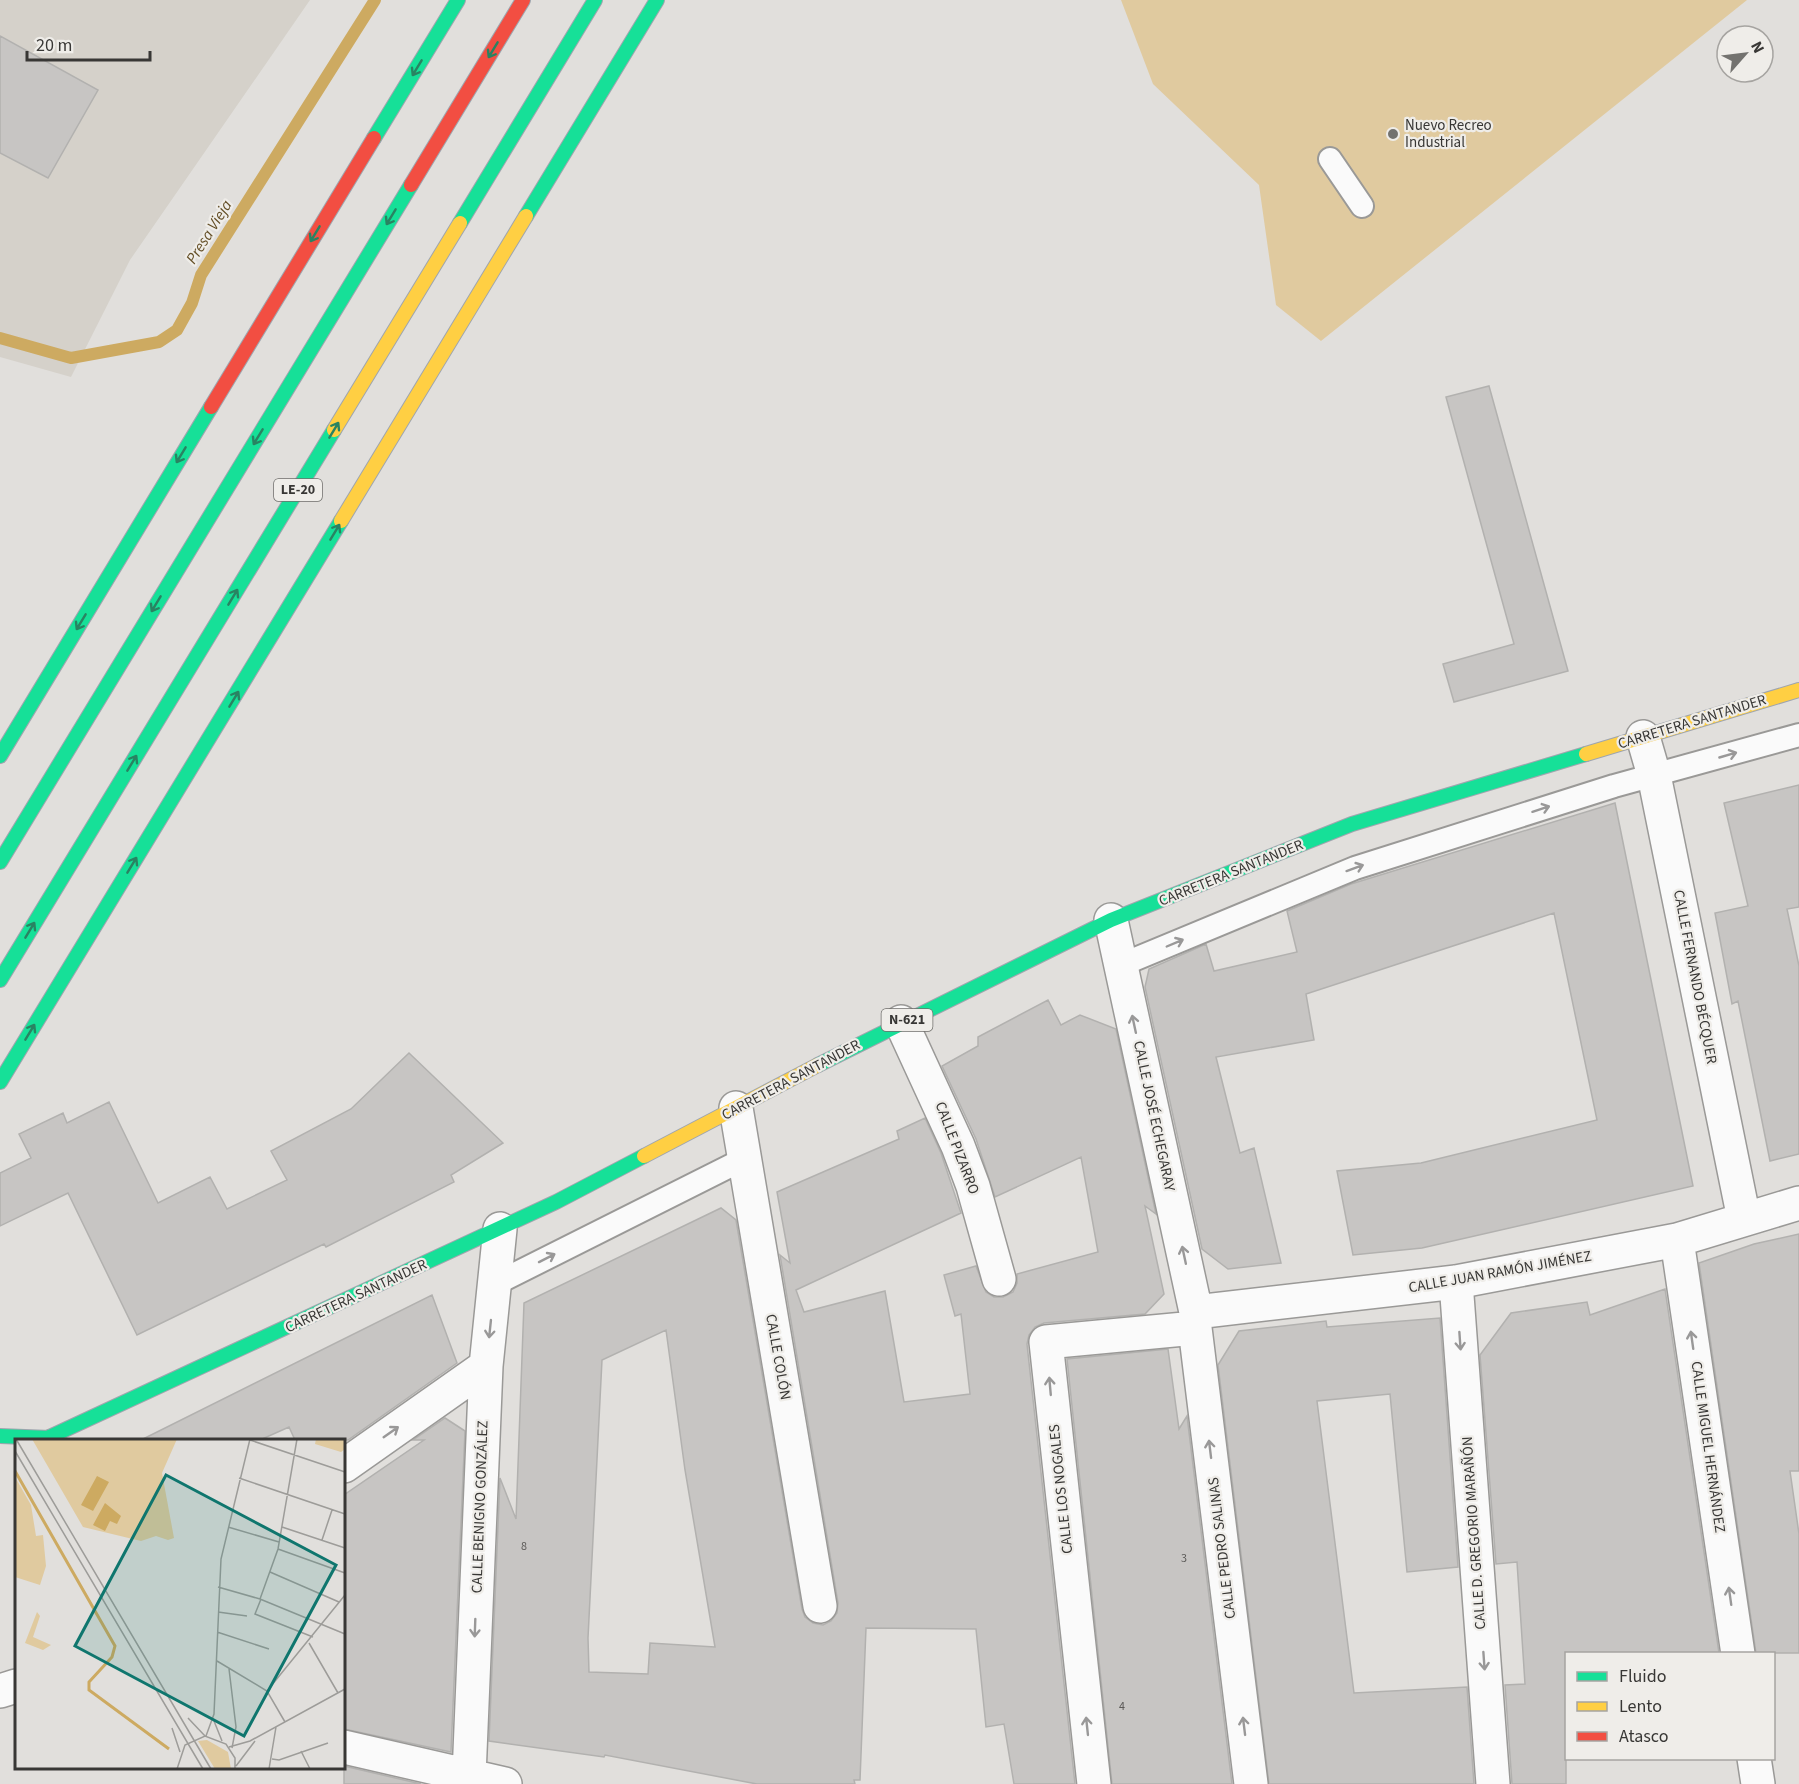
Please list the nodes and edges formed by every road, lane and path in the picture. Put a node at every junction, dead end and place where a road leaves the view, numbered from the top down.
1 (458, 0) edge
2 (523, 0) edge
3 (595, 0) edge
4 (657, 0) edge
5 (1330, 159) dead end
6 (1362, 206) dead end
7 (1799, 690) edge
8 (1799, 735) edge
9 (1643, 736) junction
10 (0, 756) edge
11 (1654, 775) junction
12 (0, 862) edge
13 (1111, 920) junction
14 (1121, 965) junction
15 (0, 980) edge
16 (901, 1022) junction
17 (0, 1082) edge
18 (736, 1108) junction
19 (744, 1159) junction
20 (1799, 1203) edge
21 (1744, 1219) junction
22 (500, 1229) junction
23 (1677, 1240) junction
24 (999, 1279) dead end
25 (1456, 1282) junction
26 (495, 1284) junction
27 (1196, 1320) junction
28 (486, 1366) junction
29 (0, 1436) edge
30 (46, 1439) edge
31 (345, 1465) edge
32 (820, 1606) dead end
33 (1738, 1652) edge
34 (15, 1686) edge
35 (0, 1691) edge
36 (345, 1747) edge
37 (1754, 1760) edge
38 (466, 1780) edge
39 (505, 1784) edge
40 (1094, 1784) edge
41 (1251, 1784) edge
42 (1493, 1784) edge
43 (1758, 1784) edge

1 -> 10 highway
2 -> 12 highway
15 -> 3 highway, LE-20
17 -> 4 highway
5 - 6 lane
7 - 9 highway, CARRETERA SANTANDER / N-621
11 -> 8 lane
9 - 11 street, CALLE FERNANDO BÉCQUER
9 - 13 highway, CARRETERA SANTANDER / N-621
14 -> 11 lane
11 - 21 street, CALLE FERNANDO BÉCQUER
13 - 14 street, CALLE JOSÉ ECHEGARAY
13 - 16 highway, CARRETERA SANTANDER / N-621
27 -> 14 street, CALLE JOSÉ ECHEGARAY
16 - 18 highway, CARRETERA SANTANDER / N-621
16 - 24 street, CALLE PIZARRO
18 - 19 street, CALLE COLÓN
18 - 22 highway, CARRETERA SANTANDER / N-621
26 -> 19 lane
19 - 32 street, CALLE COLÓN
20 - 21 street, CALLE JUAN RAMÓN JIMÉNEZ
21 - 23 street, CALLE JUAN RAMÓN JIMÉNEZ
22 - 26 street, CALLE BENIGNO GONZÁLEZ
22 - 30 highway, CARRETERA SANTANDER / N-621
23 - 25 street, CALLE JUAN RAMÓN JIMÉNEZ
33 -> 23 street, CALLE MIGUEL HERNÁNDEZ
25 - 27 street, CALLE JUAN RAMÓN JIMÉNEZ
25 -> 42 street, CALLE D. GREGORIO MARAÑÓN
26 -> 28 street, CALLE BENIGNO GONZÁLEZ
40 -> 27 street, CALLE LOS NOGALES
41 -> 27 street, CALLE PEDRO SALINAS
31 -> 28 street
28 -> 38 street, CALLE BENIGNO GONZÁLEZ
29 - 30 highway
34 - 35 street
36 - 38 street
37 - 43 street
38 - 39 street

